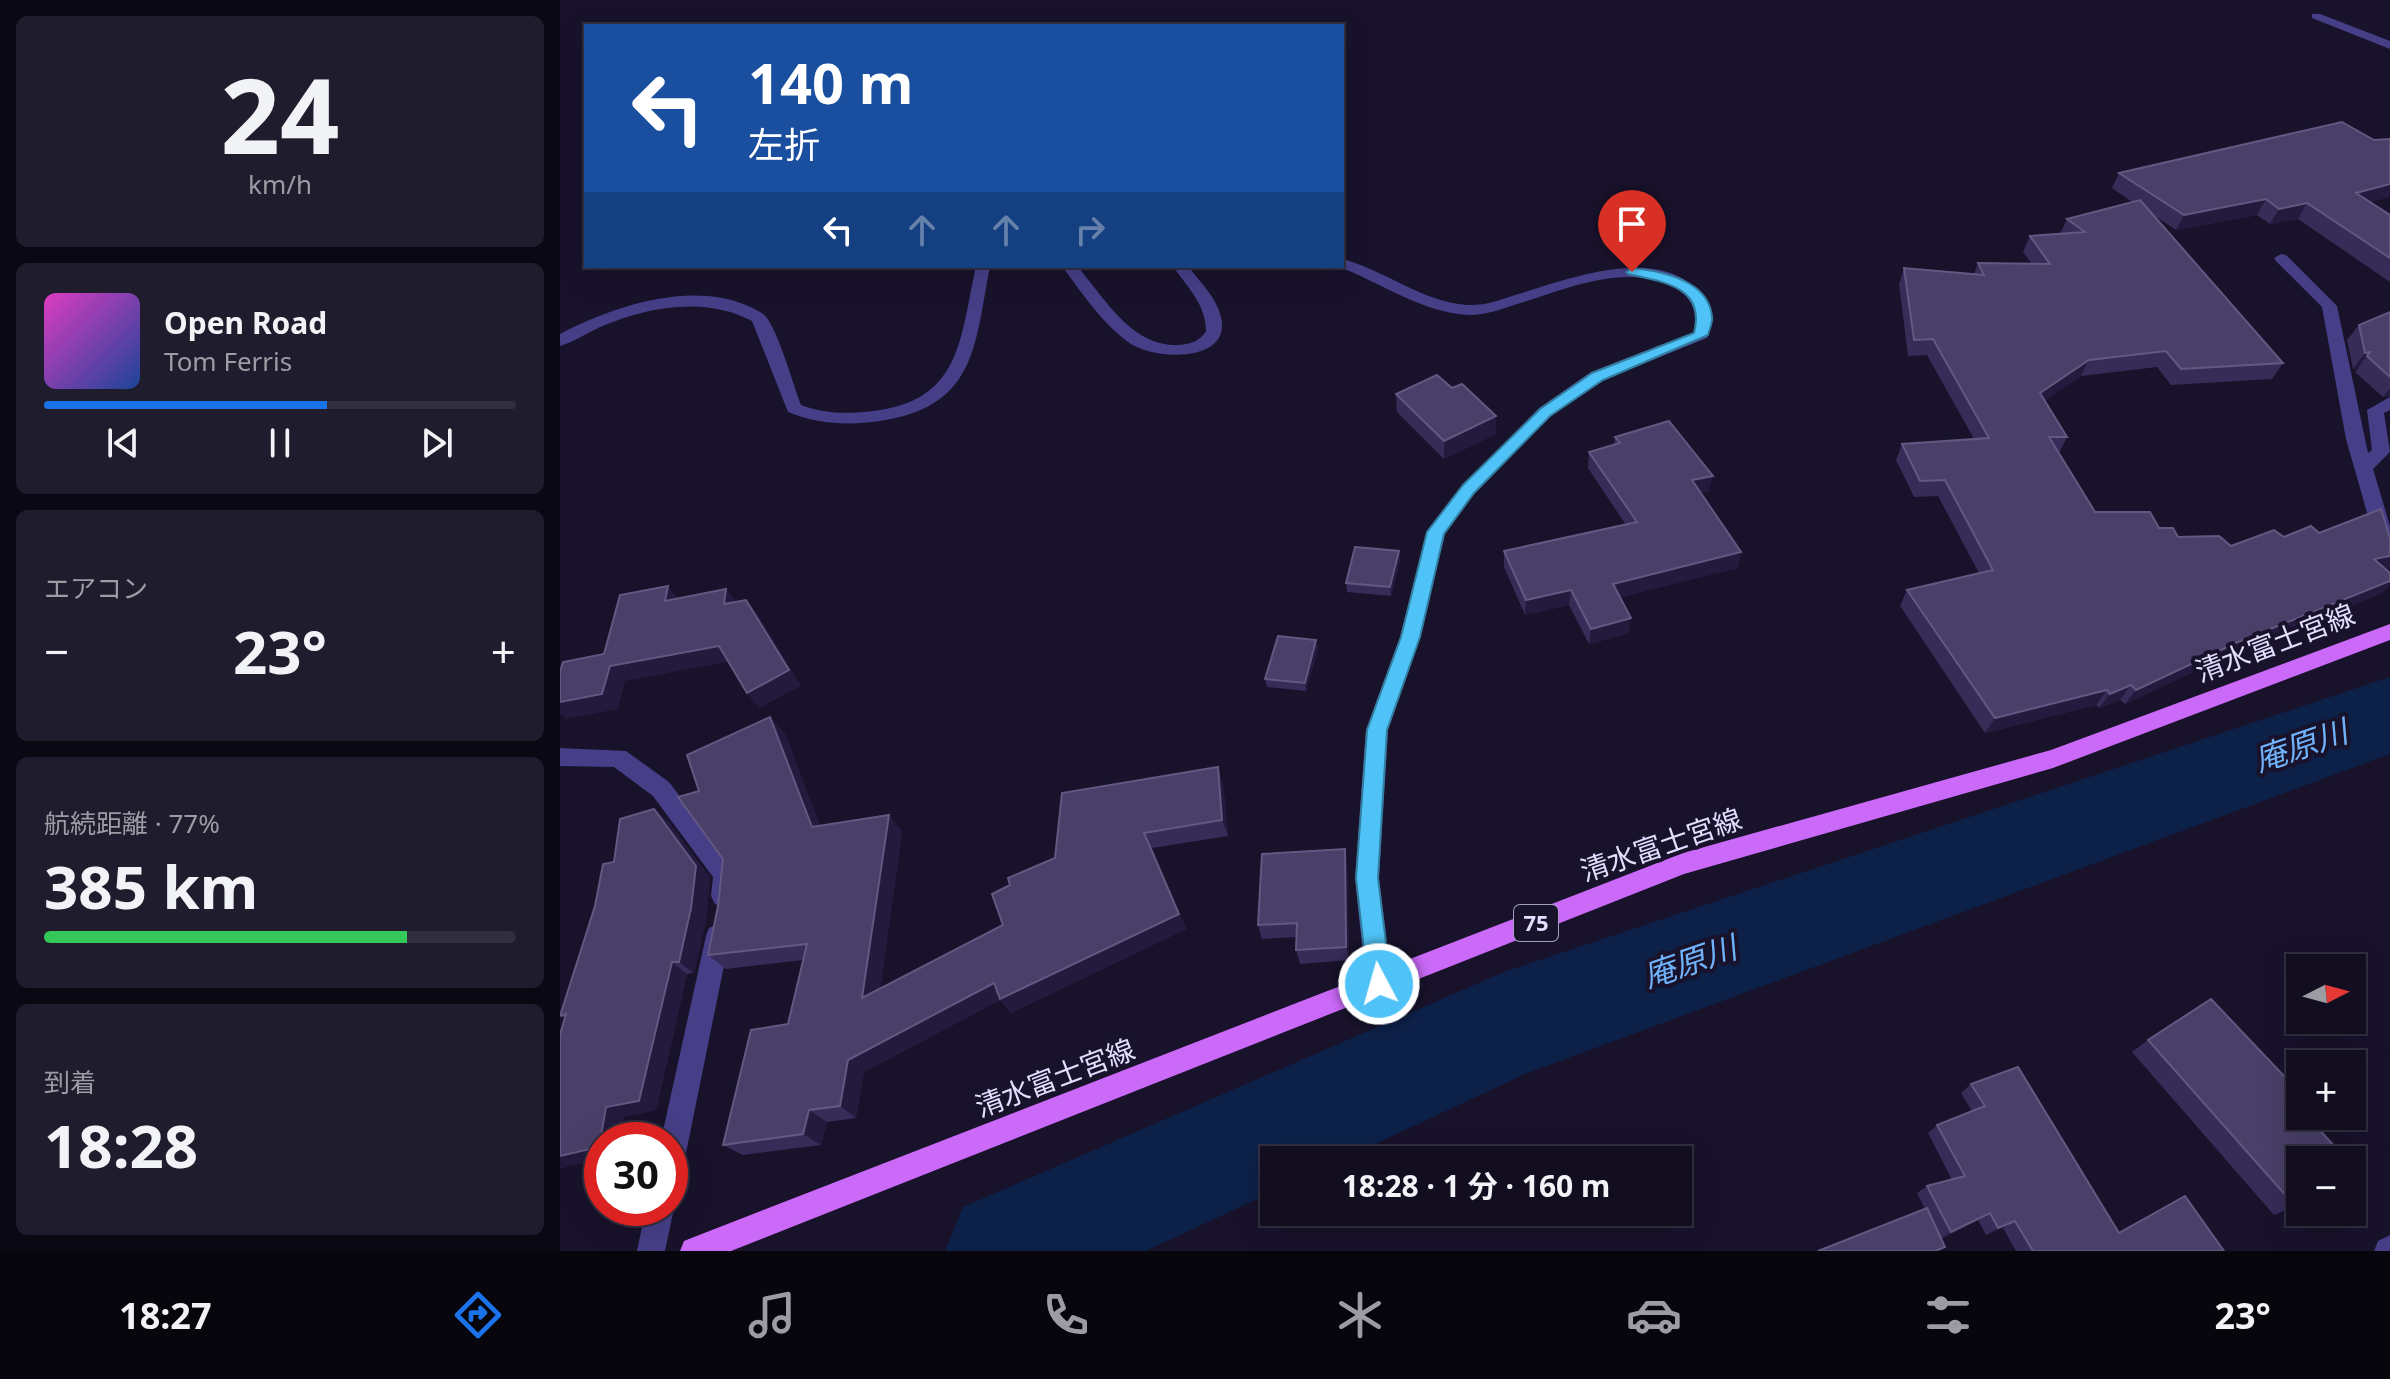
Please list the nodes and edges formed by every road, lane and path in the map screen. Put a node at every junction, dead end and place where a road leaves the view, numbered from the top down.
1 (2316, 16) dead end
2 (2390, 45) edge
3 (2281, 258) dead end
4 (1344, 264) edge
5 (983, 268) edge
6 (1071, 268) edge
7 (1181, 268) edge
8 (560, 341) edge
9 (2390, 403) edge
10 (2363, 467) junction
11 (2390, 558) edge
12 (2390, 632) edge
13 (560, 757) edge
14 (1379, 984) junction
15 (679, 1122) edge
16 (656, 1226) edge
17 (651, 1251) edge
18 (694, 1251) edge

1 - 2 street
3 - 10 street
4 - 14 street
5 - 8 street
6 - 7 street
9 - 10 street
10 - 11 street
12 - 14 main road, 清水富士宮線 / 75
13 - 15 street
14 - 18 main road, 清水富士宮線 / 75
16 - 17 street

